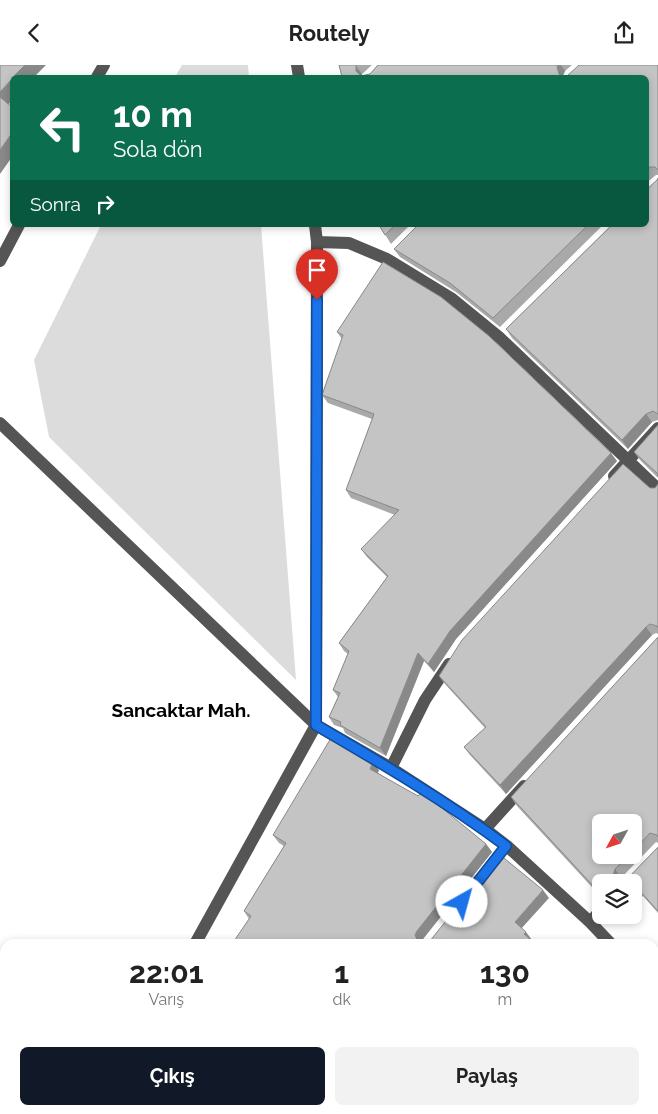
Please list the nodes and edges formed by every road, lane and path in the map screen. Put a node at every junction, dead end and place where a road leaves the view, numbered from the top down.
1 (18, 227) edge
2 (316, 227) edge
3 (317, 242) junction
4 (0, 261) edge
5 (0, 423) edge
6 (658, 428) edge
7 (628, 461) junction
8 (608, 482) edge
9 (658, 489) edge
10 (457, 652) edge
11 (316, 725) junction
12 (391, 768) junction
13 (531, 779) edge
14 (484, 829) junction
15 (590, 922) joint
16 (197, 939) edge
17 (606, 939) edge

1 - 4 street
2 - 3 street
3 - 7 street
3 - 11 street
5 - 11 street
6 - 7 street
7 - 8 street
7 - 9 street
10 - 12 street
11 - 12 street
11 - 16 street
12 - 14 street
13 - 14 street
14 - 15 street
15 - 17 street

